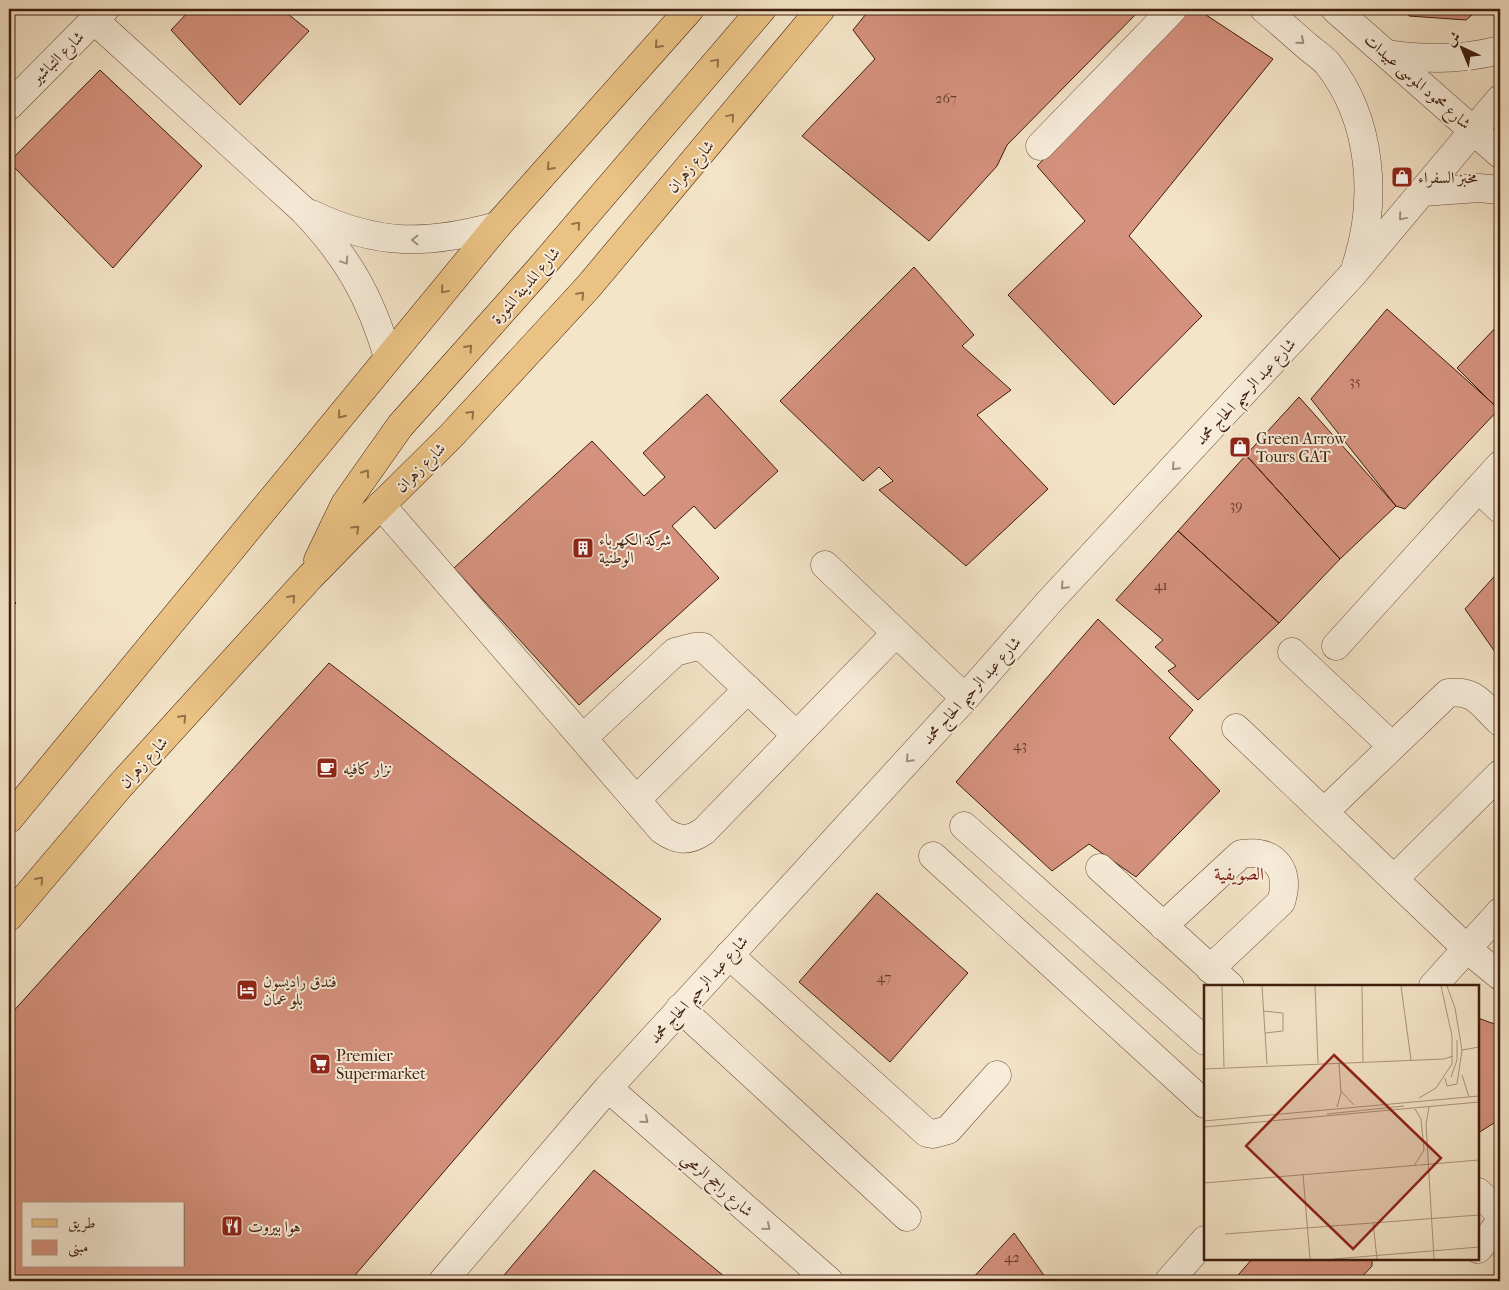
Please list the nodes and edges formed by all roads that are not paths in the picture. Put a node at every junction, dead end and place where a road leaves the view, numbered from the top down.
1 (690, 9) edge
2 (762, 9) edge
3 (821, 9) edge
4 (1173, 9) edge
5 (1264, 9) edge
6 (1336, 9) edge
7 (99, 14) edge
8 (1500, 50) edge
9 (1388, 54) junction
10 (1500, 99) edge
11 (9, 106) edge
12 (1474, 130) junction
13 (1040, 146) dead end
14 (1500, 154) edge
15 (1500, 190) edge
16 (1423, 192) junction
17 (303, 210) junction
18 (497, 226) junction
19 (1353, 274) junction
20 (388, 357) junction
21 (1500, 465) edge
22 (1479, 489) junction
23 (381, 505) junction
24 (1500, 509) edge
25 (825, 565) dead end
26 (310, 577) junction
27 (896, 633) junction
28 (1336, 646) dead end
29 (1292, 652) dead end
30 (748, 689) junction
31 (965, 698) junction
32 (1500, 722) edge
33 (1236, 728) dead end
34 (796, 735) junction
35 (583, 738) junction
36 (1392, 746) junction
37 (1500, 774) edge
38 (636, 800) junction
39 (1324, 812) junction
40 (9, 820) edge
41 (964, 826) dead end
42 (933, 856) dead end
43 (1100, 868) dead end
44 (1394, 879) junction
45 (1500, 912) edge
46 (9, 917) edge
47 (1163, 926) junction
48 (1467, 949) junction
49 (729, 954) junction
50 (1500, 976) edge
51 (1220, 977) edge
52 (1435, 985) edge
53 (680, 1008) junction
54 (1204, 1040) edge
55 (997, 1075) dead end
56 (608, 1088) junction
57 (1204, 1103) edge
58 (1479, 1193) edge
59 (907, 1217) dead end
60 (1204, 1241) edge
61 (1479, 1248) edge
62 (823, 1279) edge
63 (443, 1281) edge
64 (1168, 1281) edge

1 -> 18 main road
26 -> 2 main road, شارع المدينة المنورة
23 -> 3 main road, شارع زهران
4 - 13 street
5 -> 19 street
6 - 9 street, شارع محمود الموسى عبيدات
7 - 11 street, شارع التباشير
7 - 17 street
8 - 9 street
9 - 12 street, شارع محمود الموسى عبيدات
10 - 12 street, شارع عبد الرحيم الحاج محمد
12 - 14 street, شارع محمود الموسى عبيدات
12 - 16 street, شارع عبد الرحيم الحاج محمد
15 - 16 street
16 -> 19 street, شارع عبد الرحيم الحاج محمد
18 -> 17 street
17 -> 20 street
18 -> 20 main road
19 -> 31 street, شارع عبد الرحيم الحاج محمد
20 -> 40 main road
21 - 22 street
22 - 24 street
22 - 28 street
26 -> 23 main road, شارع زهران
23 - 35 street
25 - 27 street
46 -> 26 main road, شارع زهران
27 - 31 street
27 - 34 street
29 - 36 street
30 - 34 street
30 - 35 street
30 - 38 street
31 -> 49 street, شارع عبد الرحيم الحاج محمد
32 - 36 street
33 - 39 street
34 - 38 street
35 - 38 street
36 - 39 street
37 - 44 street
39 - 44 street
41 - 54 street
42 - 57 street
43 - 47 street
44 - 48 street
45 - 48 street
47 - 51 street
47 - 51 street
48 - 50 street
48 - 52 street
49 - 53 street, شارع عبد الرحيم الحاج محمد
49 - 55 street
53 - 56 street, شارع عبد الرحيم الحاج محمد
53 - 59 street
56 -> 62 street, شارع راجح الرمحي
56 - 63 street, شارع عبد الرحيم الحاج محمد
58 - 61 street
60 - 64 street

